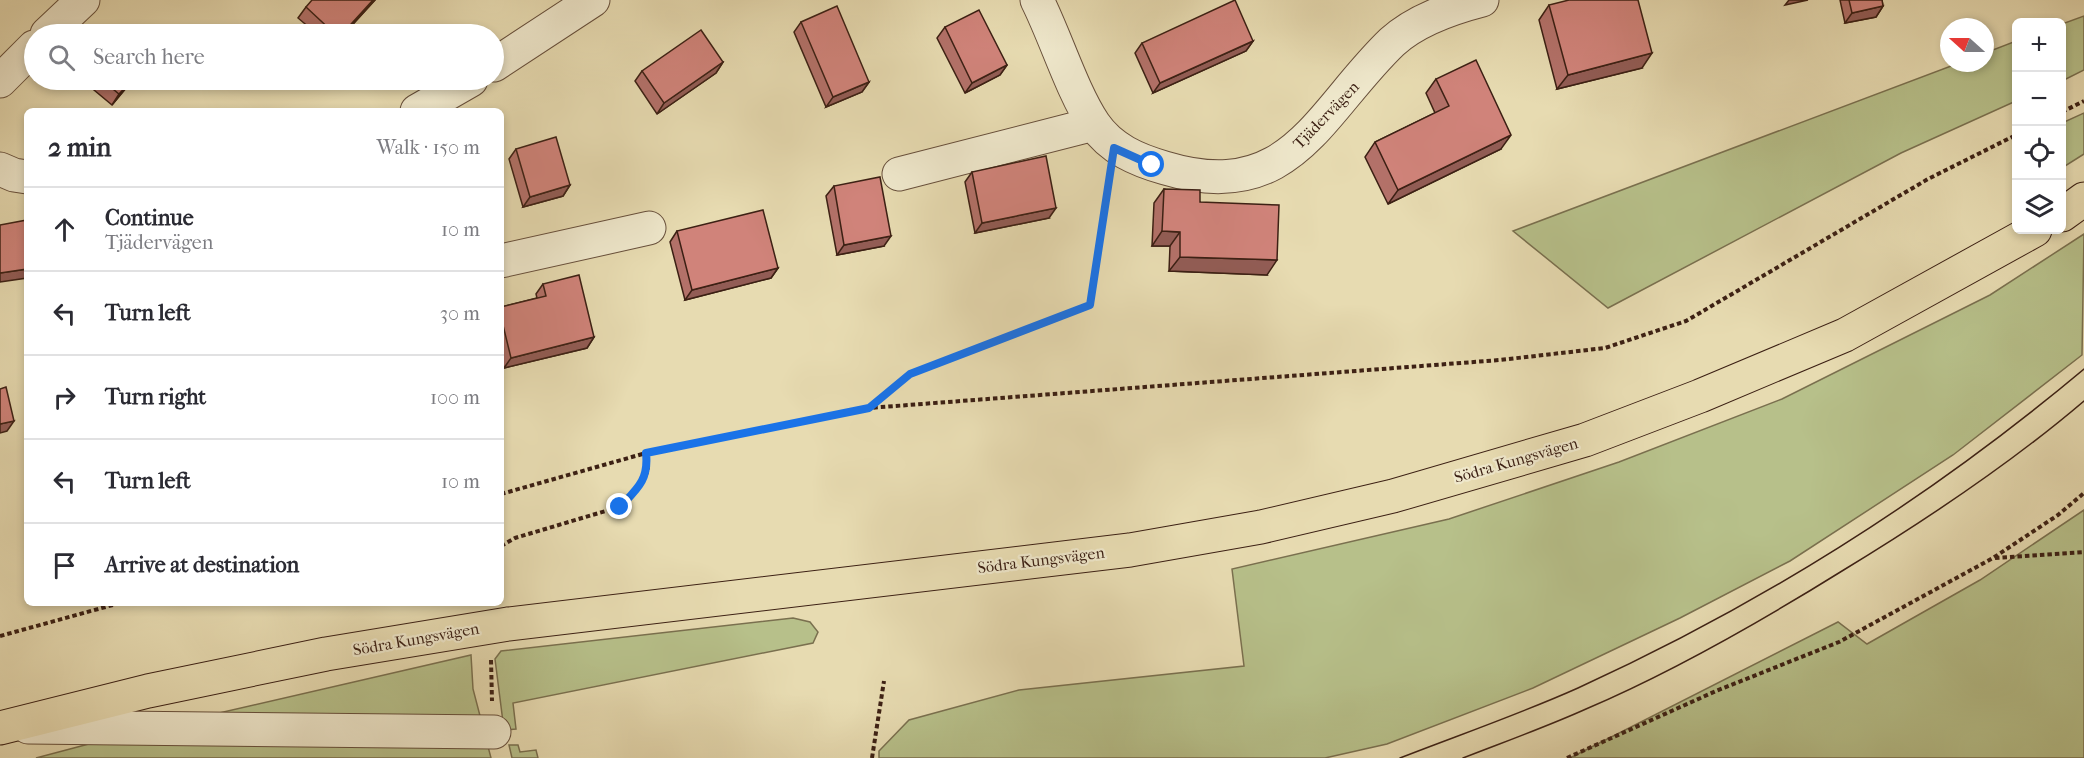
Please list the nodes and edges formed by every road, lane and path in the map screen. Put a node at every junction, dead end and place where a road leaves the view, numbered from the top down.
1 (82, 0) edge
2 (593, 0) edge
3 (1037, 0) edge
4 (1482, 0) edge
5 (57, 24) edge
6 (24, 57) edge
7 (504, 58) edge
8 (0, 81) edge
9 (454, 90) edge
10 (2084, 101) edge
11 (422, 108) edge
12 (2066, 110) edge
13 (1104, 136) junction
14 (2012, 137) edge
15 (0, 169) edge
16 (899, 174) dead end
17 (24, 177) edge
18 (2084, 199) edge
19 (2066, 212) edge
20 (649, 228) dead end
21 (2028, 234) edge
22 (504, 260) edge
23 (869, 408) junction
24 (646, 453) junction
25 (504, 493) edge
26 (2084, 493) edge
27 (504, 544) edge
28 (2084, 552) edge
29 (1993, 558) junction
30 (109, 606) edge
31 (0, 636) edge
32 (884, 681) dead end
33 (4, 727) edge
34 (494, 732) dead end
35 (872, 758) edge
36 (1567, 758) edge

1 - 5 street
2 - 7 street
3 - 13 street
4 - 13 street, Tjädervägen
6 - 8 street
9 - 11 street
10 - 12 path
13 - 16 street
13 - 23 path
14 - 23 path
15 - 17 street
18 - 19 main road
20 - 22 street
21 - 33 main road, Södra Kungsvägen
23 - 24 path
24 - 25 path
24 - 27 path
26 - 29 path
28 - 29 path
29 - 36 path
30 - 31 path
32 - 35 path
33 - 34 street

